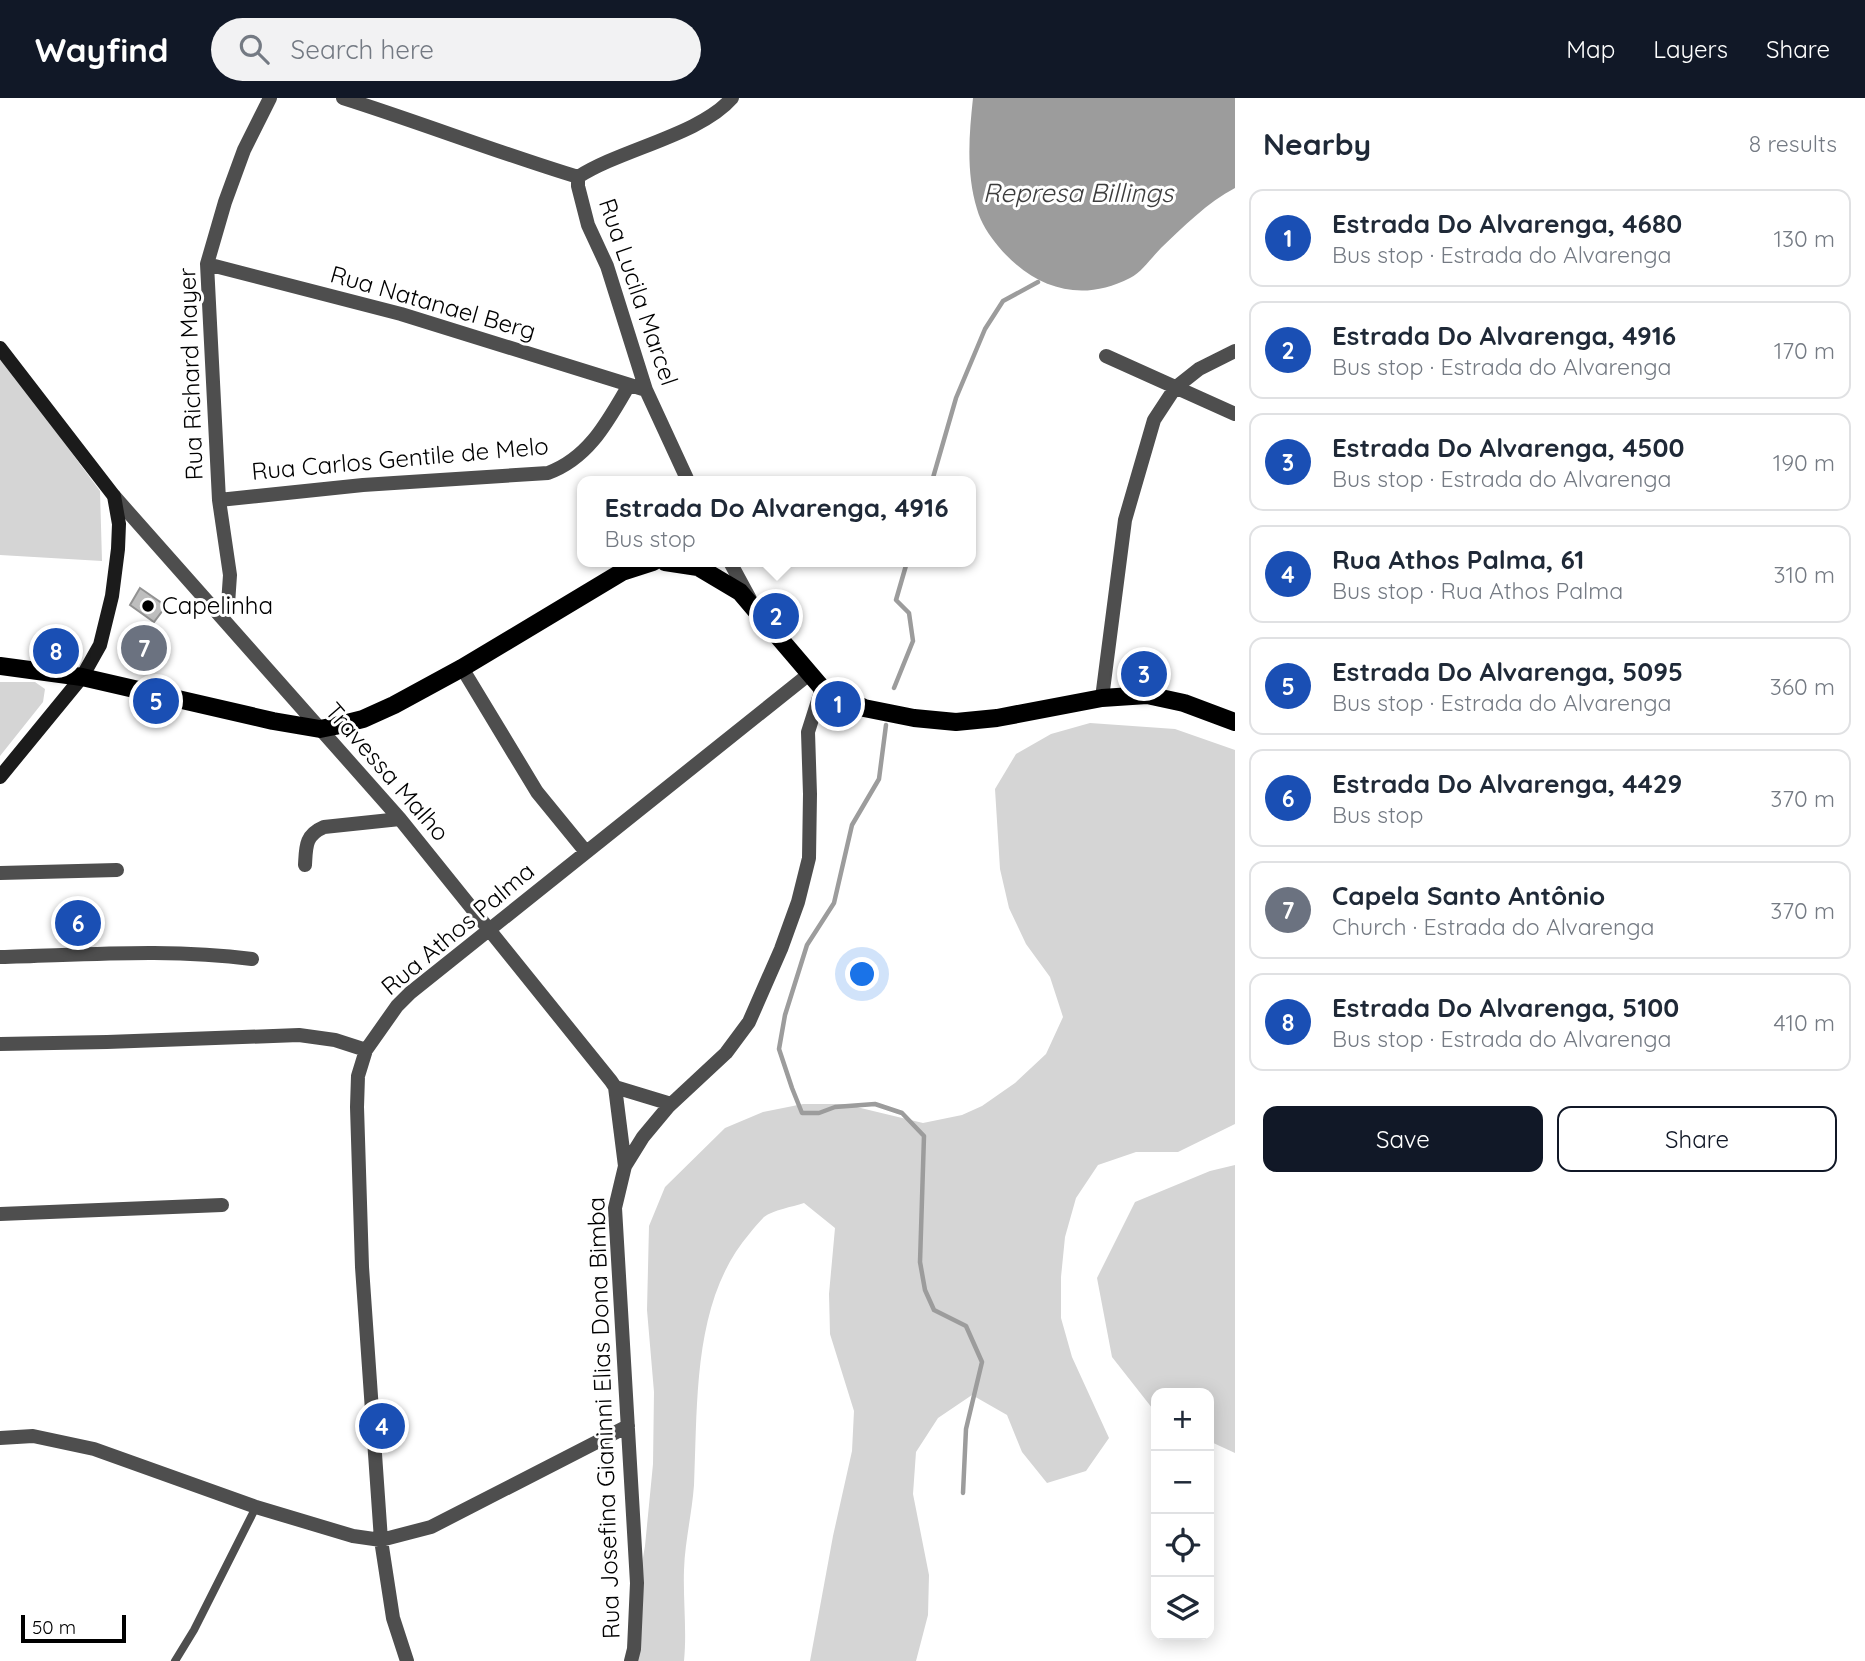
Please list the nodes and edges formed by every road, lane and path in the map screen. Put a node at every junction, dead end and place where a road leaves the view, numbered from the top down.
1 (270, 98) edge
2 (343, 98) edge
3 (732, 98) edge
4 (578, 177) junction
5 (207, 264) junction
6 (0, 348) edge
7 (1235, 351) edge
8 (1106, 356) dead end
9 (628, 385) junction
10 (1175, 388) junction
11 (646, 390) junction
12 (1235, 414) edge
13 (680, 474) edge
14 (114, 496) junction
15 (219, 500) junction
16 (638, 567) edge
17 (700, 567) edge
18 (733, 567) edge
19 (755, 610) junction
20 (221, 615) junction
21 (0, 666) edge
22 (462, 668) junction
23 (808, 675) junction
24 (82, 677) junction
25 (822, 688) junction
26 (1102, 698) junction
27 (1235, 722) edge
28 (320, 729) junction
29 (0, 777) edge
30 (400, 820) junction
31 (586, 852) junction
32 (304, 865) dead end
33 (117, 870) dead end
34 (0, 873) edge
35 (488, 929) junction
36 (0, 957) edge
37 (252, 959) dead end
38 (0, 1044) edge
39 (366, 1050) junction
40 (615, 1087) junction
41 (671, 1104) junction
42 (625, 1166) junction
43 (222, 1205) dead end
44 (0, 1214) edge
45 (628, 1426) junction
46 (0, 1438) edge
47 (256, 1507) junction
48 (381, 1540) junction
49 (175, 1661) edge
50 (407, 1661) edge
51 (631, 1661) edge

1 - 5 street, Rua Richard Mayer
2 - 4 street
3 - 4 street, Rua Lucila Marcel
4 - 11 street, Rua Lucila Marcel
5 - 9 street, Rua Natanael Berg
5 - 15 street, Rua Richard Mayer
6 - 14 street
7 - 10 street
8 - 10 street
9 - 11 street, Rua Natanael Berg
9 - 15 street, Rua Carlos Gentile de Melo
10 - 12 street
10 - 26 street
11 - 13 street, Rua Lucila Marcel
14 - 20 street, Travessa Malho
14 - 24 street
15 - 20 street, Rua Richard Mayer
16 - 22 main road
17 - 19 main road
18 - 19 street
19 - 23 main road
20 - 28 street, Travessa Malho
21 - 24 main road
22 - 28 main road
22 - 31 street
23 - 25 main road
23 - 31 street, Rua Athos Palma
24 - 28 main road
24 - 29 street
25 - 26 main road
25 - 41 street, Rua Josefina Gianinni Elias Dona Bimba
26 - 27 main road
28 - 30 street, Travessa Malho
30 - 32 street
30 - 35 street, Travessa Malho
31 - 35 street, Rua Athos Palma
33 - 34 street
35 - 39 street, Rua Athos Palma
35 - 40 street, Travessa Malho
36 - 37 street
38 - 39 street
39 - 48 street, Rua Athos Palma
40 - 41 street
40 - 42 street
41 - 42 street, Rua Josefina Gianinni Elias Dona Bimba
42 - 45 street, Rua Josefina Gianinni Elias Dona Bimba
43 - 44 street
45 - 48 street
45 - 51 street, Rua Josefina Gianinni Elias Dona Bimba
46 - 47 street
47 - 48 street
47 - 49 lane
48 - 50 street, Rua Athos Palma

